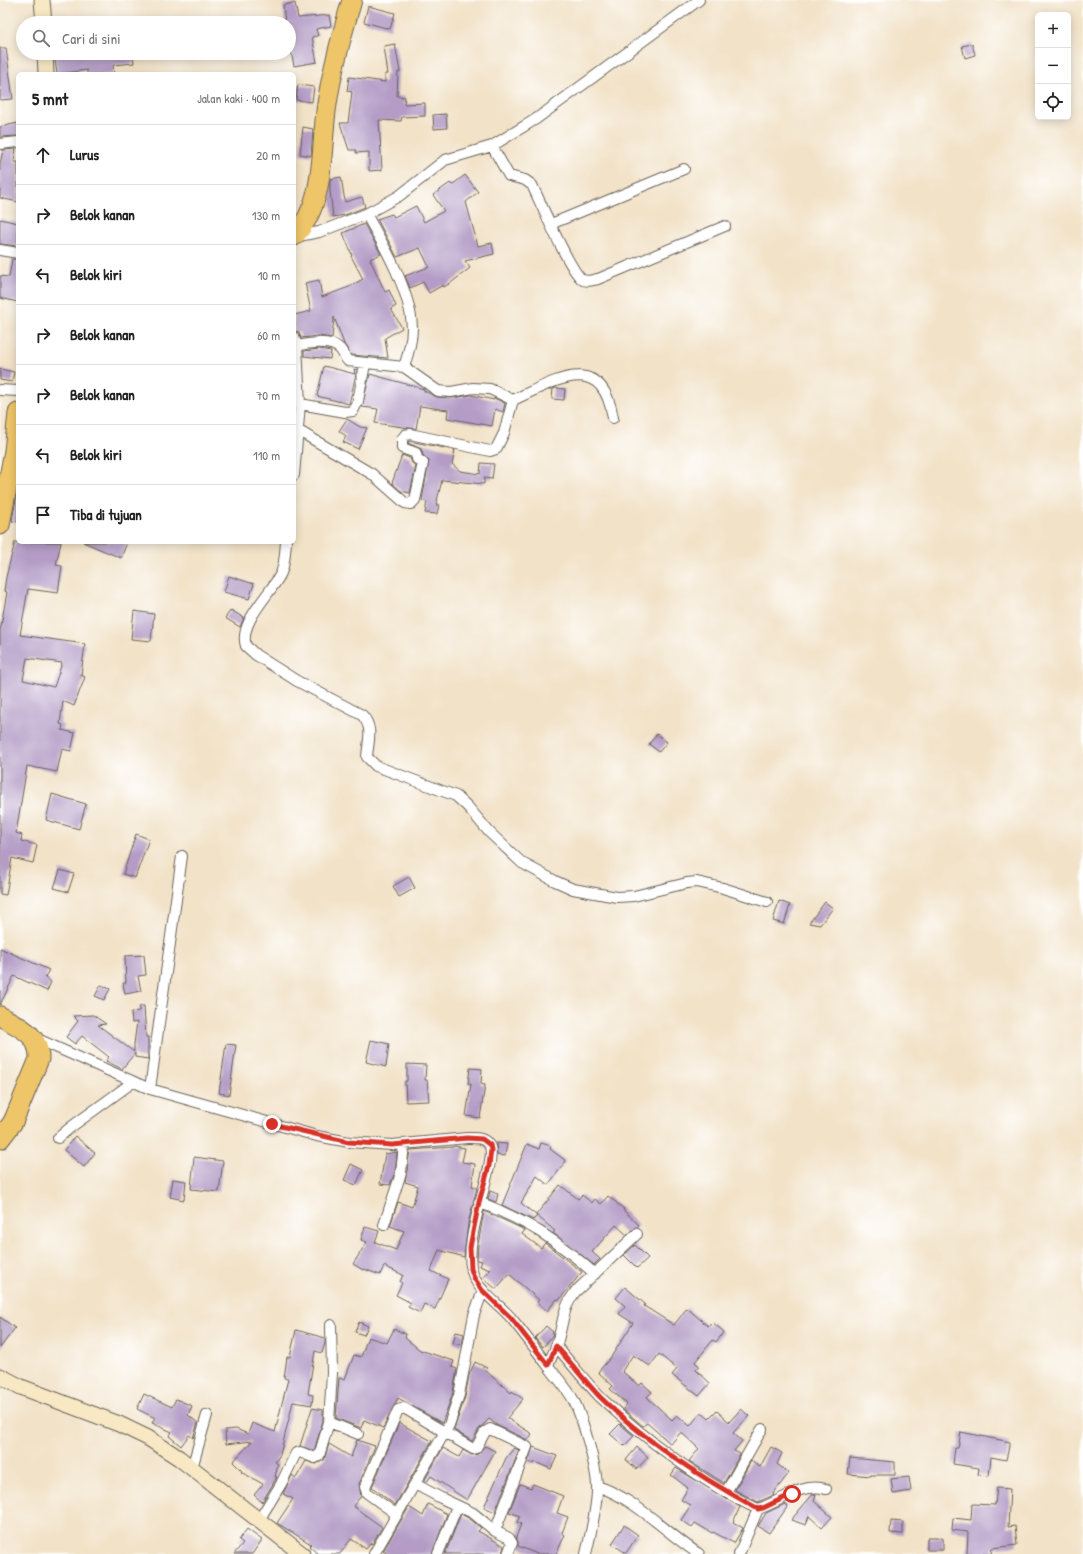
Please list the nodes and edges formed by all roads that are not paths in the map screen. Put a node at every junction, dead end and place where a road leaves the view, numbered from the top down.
1 (42, 0) edge
2 (352, 0) edge
3 (699, 0) edge
4 (43, 16) edge
5 (45, 60) edge
6 (46, 72) edge
7 (16, 142) edge
8 (0, 144) edge
9 (492, 146) junction
10 (684, 169) dead end
11 (366, 214) junction
12 (551, 224) junction
13 (725, 226) dead end
14 (296, 234) edge
15 (296, 236) edge
16 (0, 250) edge
17 (16, 253) edge
18 (296, 341) edge
19 (365, 364) junction
20 (404, 367) junction
21 (0, 390) edge
22 (16, 391) edge
23 (513, 400) junction
24 (300, 404) junction
25 (614, 418) dead end
26 (299, 431) junction
27 (16, 439) edge
28 (296, 457) edge
29 (13, 479) edge
30 (0, 525) edge
31 (286, 544) edge
32 (182, 856) dead end
33 (767, 902) dead end
34 (0, 1016) edge
35 (34, 1037) junction
36 (133, 1082) junction
37 (150, 1089) junction
38 (58, 1138) dead end
39 (0, 1139) edge
40 (404, 1145) junction
41 (479, 1202) junction
42 (384, 1225) dead end
43 (637, 1234) dead end
44 (595, 1274) junction
45 (482, 1290) junction
46 (331, 1325) dead end
47 (556, 1346) junction
48 (548, 1365) junction
49 (0, 1376) edge
50 (207, 1415) dead end
51 (328, 1422) junction
52 (762, 1429) dead end
53 (446, 1433) junction
54 (358, 1434) dead end
55 (192, 1468) junction
56 (415, 1484) junction
57 (597, 1486) junction
58 (826, 1489) dead end
59 (726, 1492) junction
60 (457, 1506) junction
61 (758, 1509) junction
62 (396, 1514) junction
63 (259, 1520) junction
64 (495, 1531) junction
65 (302, 1554) edge
66 (374, 1554) edge
67 (438, 1554) edge
68 (508, 1554) edge
69 (586, 1554) edge
70 (699, 1554) edge
71 (738, 1554) edge

1 - 4 street
2 - 14 highway
3 - 9 street
5 - 6 street
7 - 8 street
9 - 11 street
9 - 12 street
10 - 12 street
11 - 15 street
11 - 20 street
12 - 13 street
16 - 17 street
18 - 19 street
18 - 24 street
19 - 20 street
19 - 24 street
20 - 23 street
21 - 22 street
23 - 25 street
23 - 26 street
24 - 26 street
26 - 28 street
27 - 29 highway
29 - 30 highway
31 - 33 street
32 - 37 street
34 - 35 highway
35 - 36 street
35 - 39 highway
36 - 37 street
36 - 38 street
37 - 40 street
40 - 41 street
40 - 42 street
41 - 44 street
41 - 45 street
43 - 44 street
44 - 47 street
45 - 48 street
45 - 53 street
46 - 51 street
47 - 48 street
47 - 59 street
48 - 57 street
49 - 55 street
50 - 55 street
51 - 54 street
51 - 63 street
52 - 59 street
53 - 56 street
53 - 62 street
53 - 64 street
55 - 63 street
56 - 60 street
56 - 62 street
57 - 69 street
57 - 70 street
58 - 61 street
59 - 61 street
60 - 64 street
60 - 67 street
61 - 71 street
62 - 66 street
63 - 65 street
64 - 68 street

